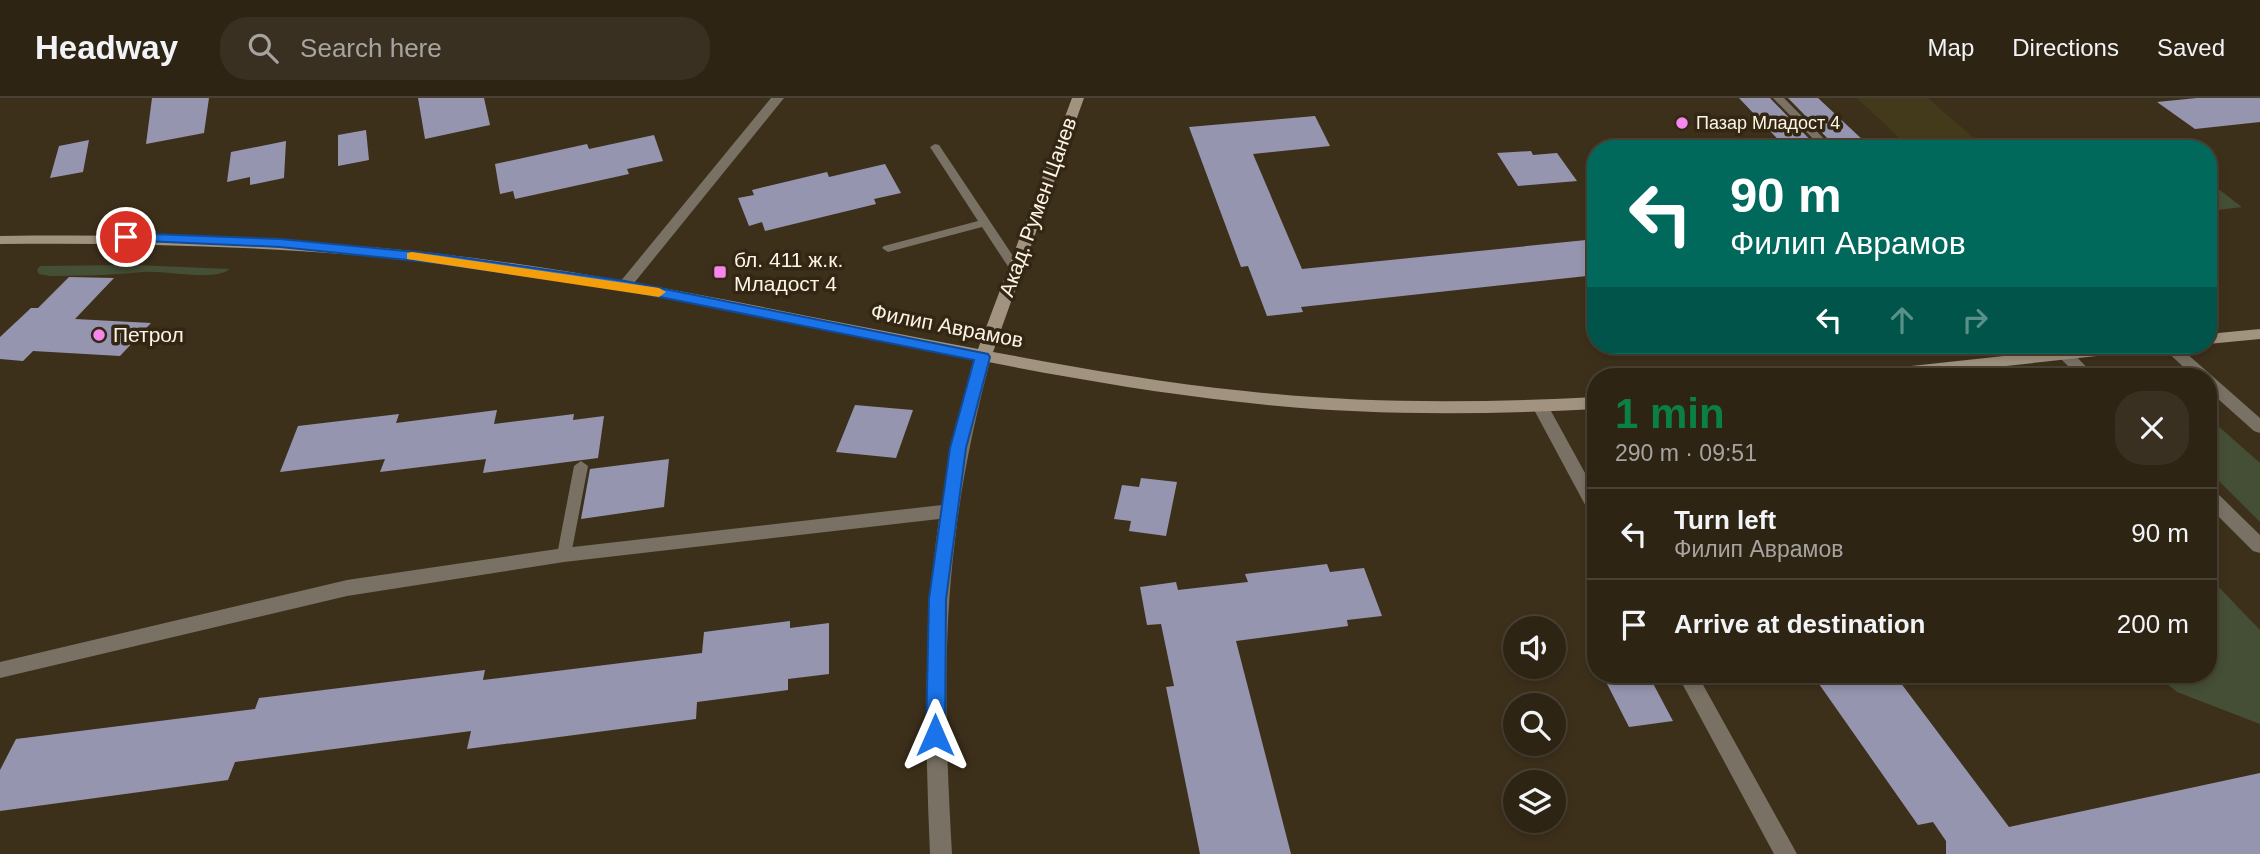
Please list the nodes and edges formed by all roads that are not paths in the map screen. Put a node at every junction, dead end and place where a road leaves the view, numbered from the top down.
1 (778, 98) edge
2 (1078, 98) edge
3 (1778, 98) edge
4 (1820, 140) edge
5 (935, 147) dead end
6 (985, 223) junction
7 (0, 240) edge
8 (888, 248) dead end
9 (1015, 268) junction
10 (625, 285) junction
11 (2260, 334) edge
12 (2217, 338) edge
13 (2036, 354) edge
14 (2074, 354) edge
15 (2178, 354) edge
16 (2065, 355) junction
17 (983, 357) junction
18 (2039, 357) junction
19 (1938, 368) edge
20 (2079, 368) edge
21 (2194, 368) edge
22 (2217, 389) edge
23 (1587, 403) edge
24 (1540, 406) junction
25 (2260, 427) edge
26 (581, 466) dead end
27 (1587, 492) edge
28 (2217, 504) edge
29 (948, 511) junction
30 (2260, 546) edge
31 (564, 555) junction
32 (0, 670) edge
33 (1692, 683) edge
34 (941, 854) edge
35 (1786, 854) edge

1 - 10 street
2 - 9 street, Акад. Румен Цанев
3 - 4 lane
5 - 6 lane
6 - 8 lane
6 - 9 lane
7 - 10 street, Филип Аврамов
9 - 17 street, Акад. Румен Цанев
10 - 17 street, Филип Аврамов
11 - 12 street
13 - 18 lane
14 - 16 street
15 - 21 street
16 - 18 street
16 - 20 street
17 - 24 street, Филип Аврамов
17 - 29 street, Акад. Румен Цанев
18 - 19 street
22 - 25 street
23 - 24 street, Филип Аврамов
24 - 27 street
26 - 31 lane
28 - 30 street
29 - 31 street
29 - 34 street, Акад. Румен Цанев
31 - 32 street
33 - 35 street

